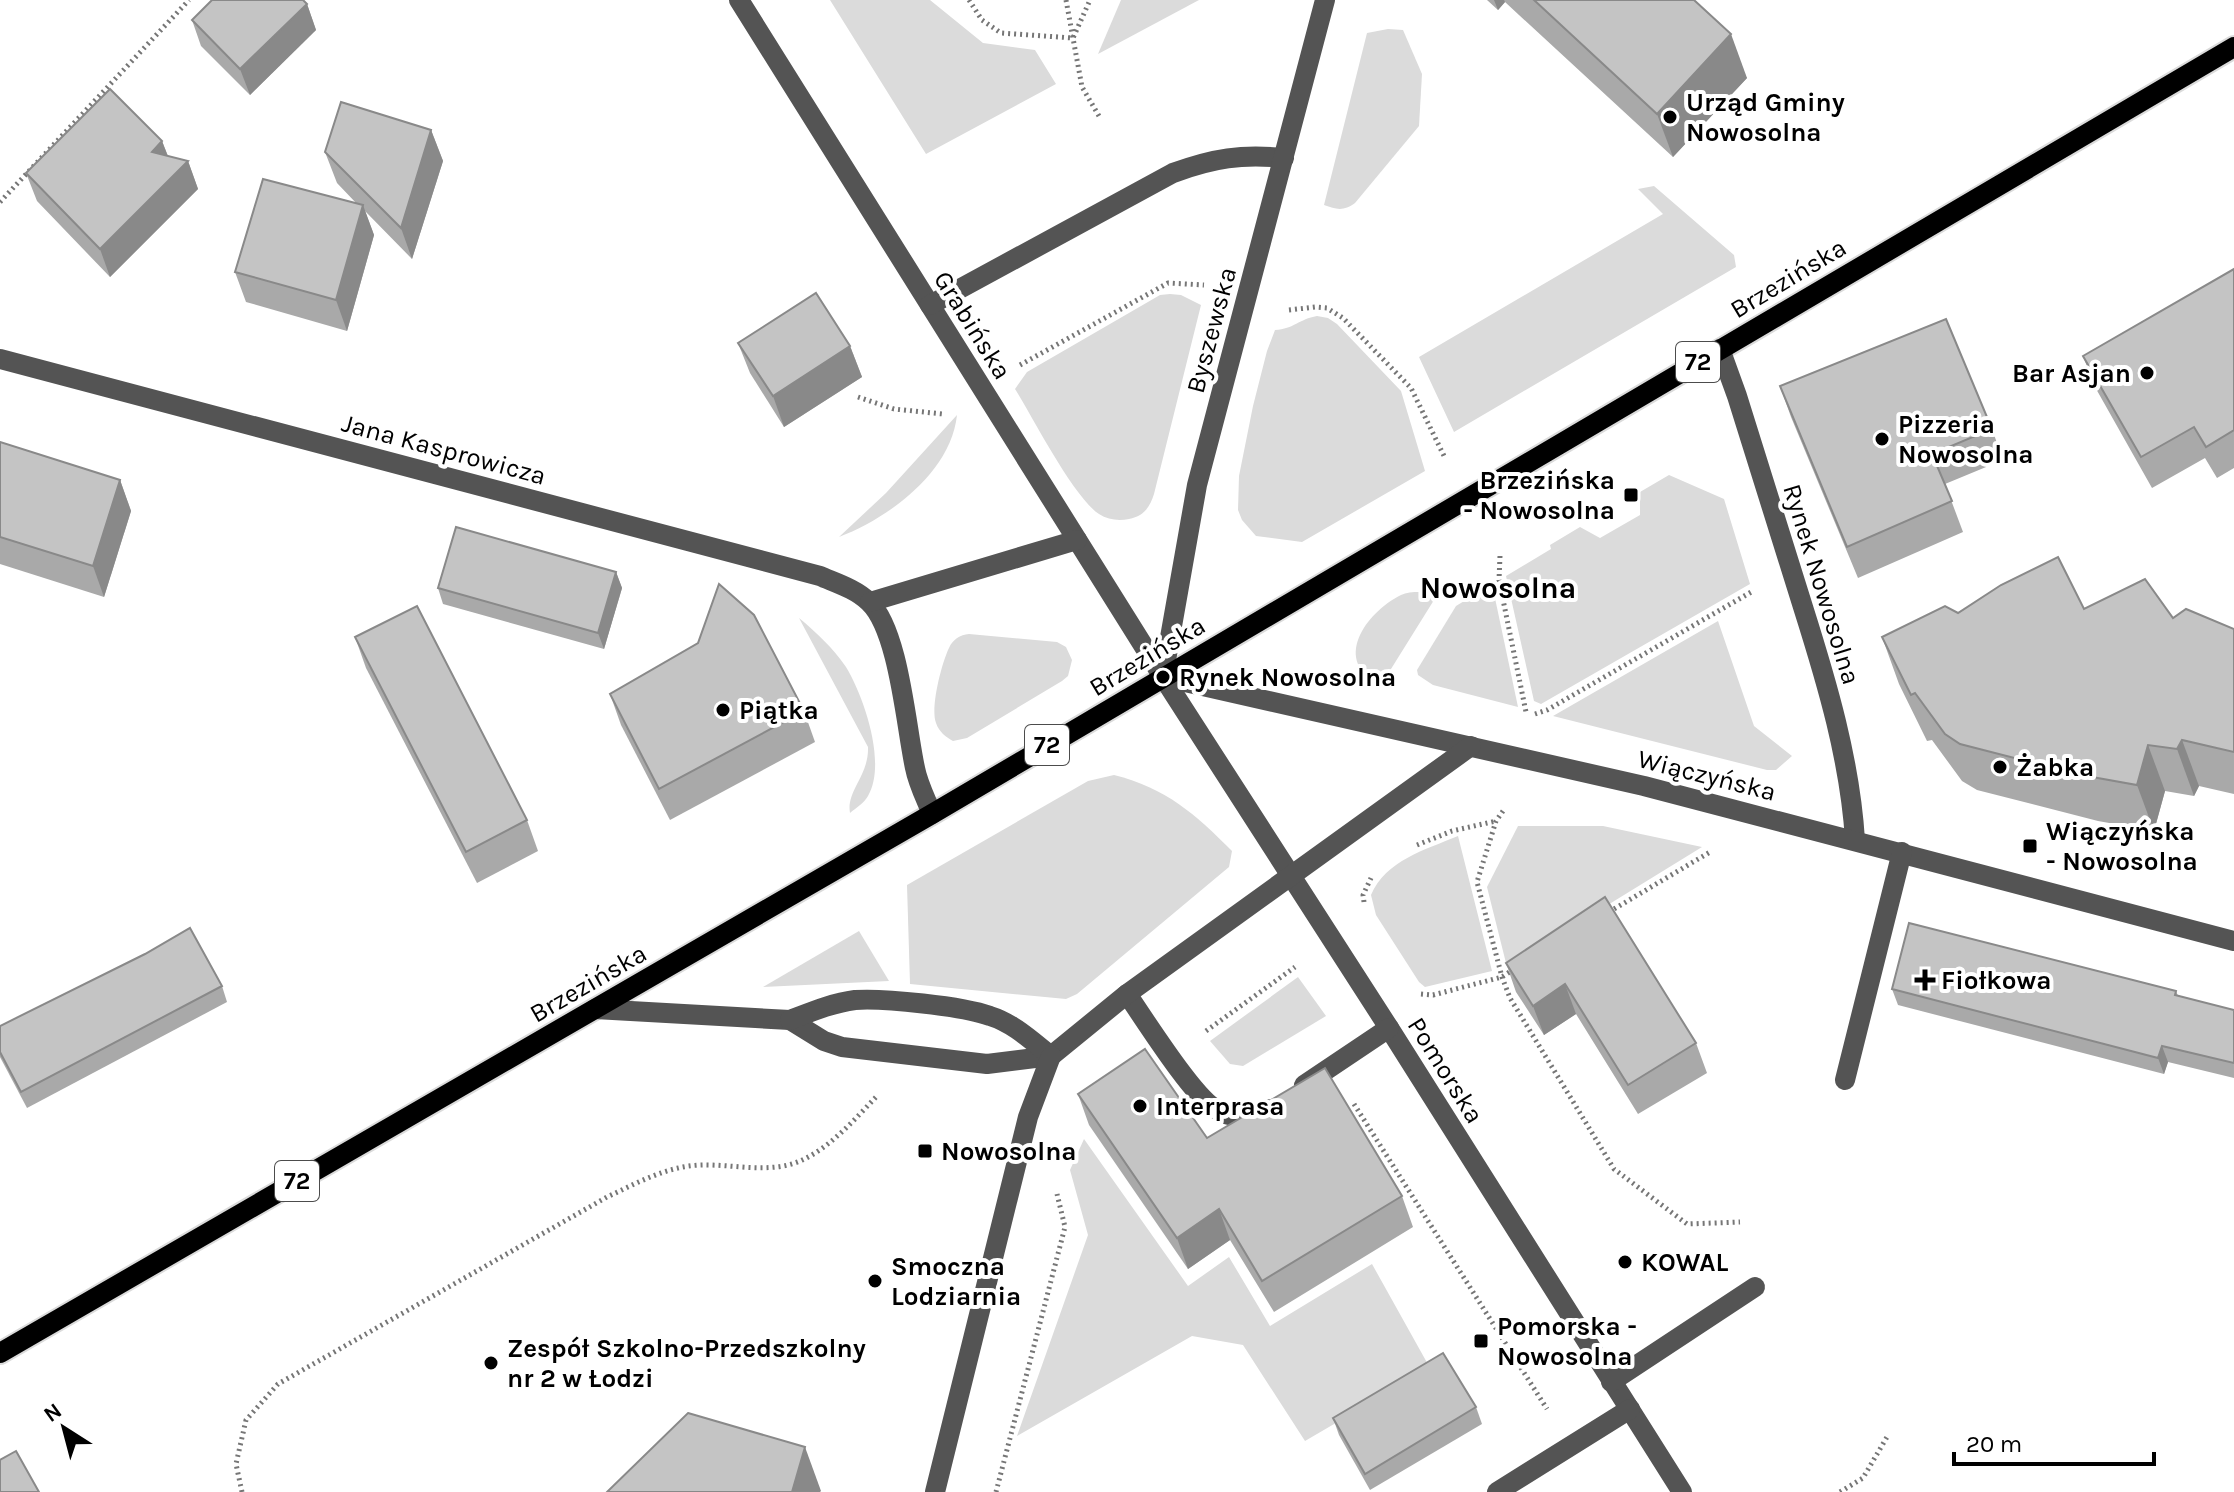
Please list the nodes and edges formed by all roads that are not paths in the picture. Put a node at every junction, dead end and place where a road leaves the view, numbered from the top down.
1 (739, 0) edge
2 (1325, 0) edge
3 (2234, 47) edge
4 (1284, 158) junction
5 (930, 305) junction
6 (1720, 349) junction
7 (0, 359) edge
8 (1077, 540) junction
9 (870, 602) junction
10 (1163, 677) junction
11 (1471, 746) junction
12 (932, 814) junction
13 (1855, 840) junction
14 (1902, 852) junction
15 (1291, 875) junction
16 (2234, 941) edge
17 (1127, 994) junction
18 (595, 1009) junction
19 (790, 1020) junction
20 (1389, 1028) junction
21 (1051, 1056) junction
22 (1845, 1080) dead end
23 (1755, 1287) dead end
24 (0, 1353) edge
25 (1611, 1382) junction
26 (1630, 1409) junction
27 (935, 1492) edge
28 (1497, 1492) edge
29 (1682, 1492) edge

1 - 5 street, Grabińska
2 - 4 street, Byszewska
3 - 6 main road, Brzezińska / 72
4 - 5 street
4 - 10 street, Byszewska
5 - 8 street, Grabińska
6 - 10 main road, Brzezińska / 72
6 - 13 street, Rynek Nowosolna
7 - 9 street, Jana Kasprowicza
8 - 9 street
8 - 10 street, Grabińska
9 - 12 street
10 - 11 street, Wiączyńska
10 - 12 main road, Brzezińska / 72
10 - 15 street, Pomorska
11 - 13 street, Wiączyńska
11 - 15 street
12 - 18 main road, Brzezińska / 72
13 - 14 street, Wiączyńska
14 - 16 street, Wiączyńska
14 - 22 street
15 - 17 street
15 - 20 street, Pomorska
17 - 20 street
17 - 21 street
18 - 19 street
18 - 24 main road, Brzezińska / 72
19 - 21 street
19 - 21 street
20 - 25 street, Pomorska
21 - 27 street
23 - 25 street
25 - 26 street, Pomorska
26 - 28 street
26 - 29 street, Pomorska

